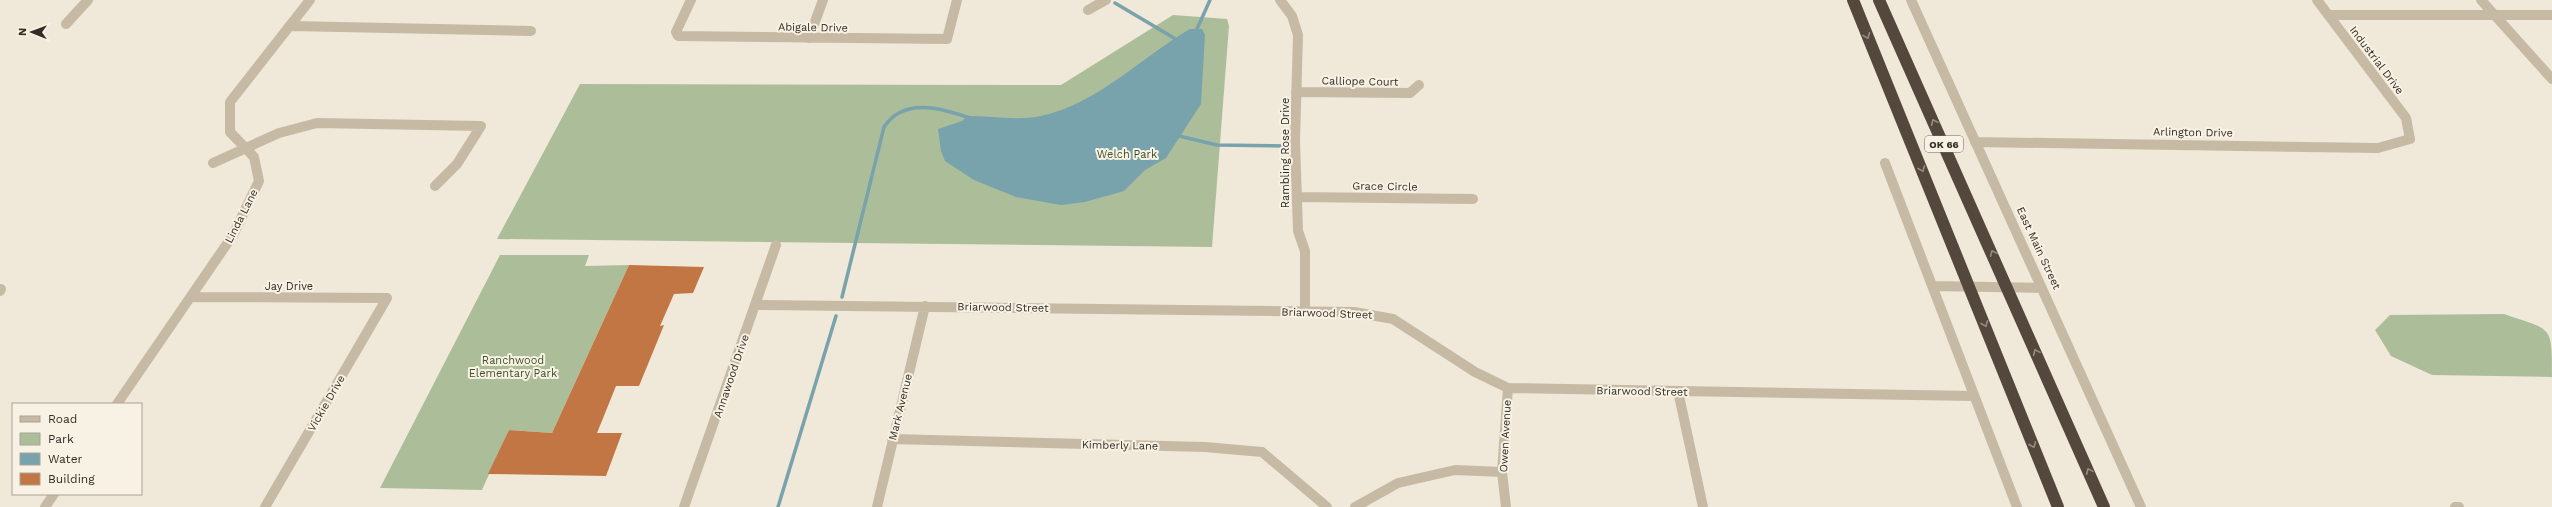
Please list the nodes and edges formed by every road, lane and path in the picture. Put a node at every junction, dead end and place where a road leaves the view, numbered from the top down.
1 (88, 0) edge
2 (310, 0) edge
3 (691, 0) edge
4 (823, 0) edge
5 (957, 0) edge
6 (1106, 0) edge
7 (1280, 0) edge
8 (1852, 0) edge
9 (1879, 0) edge
10 (1911, 0) edge
11 (2317, 0) edge
12 (2481, 0) edge
13 (1088, 10) dead end
14 (2328, 15) junction
15 (2494, 15) junction
16 (2552, 15) edge
17 (66, 24) dead end
18 (291, 26) junction
19 (531, 31) dead end
20 (809, 38) junction
21 (2552, 79) edge
22 (1419, 85) dead end
23 (1296, 92) junction
24 (2410, 138) joint
25 (1975, 142) junction
26 (246, 148) junction
27 (213, 163) dead end
28 (1885, 163) dead end
29 (435, 186) dead end
30 (1297, 197) junction
31 (1473, 199) dead end
32 (776, 245) dead end
33 (1932, 286) junction
34 (1970, 288) junction
35 (2042, 288) junction
36 (2008, 289) junction
37 (191, 297) junction
38 (387, 298) joint
39 (756, 304) junction
40 (924, 306) junction
41 (1305, 311) junction
42 (1508, 388) junction
43 (1678, 391) junction
44 (1974, 396) junction
45 (118, 403) edge
46 (892, 439) junction
47 (1502, 472) junction
48 (53, 495) edge
49 (45, 507) edge
50 (265, 507) edge
51 (684, 507) edge
52 (877, 507) edge
53 (1327, 507) edge
54 (1355, 507) edge
55 (1506, 507) edge
56 (1703, 507) edge
57 (2018, 507) edge
58 (2058, 507) edge
59 (2104, 507) edge
60 (2141, 507) edge
61 (2455, 507) edge
62 (2458, 507) edge

1 - 17 street
2 - 18 street, Linda Lane
3 - 20 street, Abigale Drive
4 - 20 street
5 - 20 street, Abigale Drive
6 - 13 street
7 - 23 street, Rambling Rose Drive
8 -> 34 highway, OK 66
36 -> 9 highway, OK 66
10 - 25 street, East Main Street
11 - 14 street, Industrial Drive
12 - 15 street
14 - 15 street
14 - 24 street, Industrial Drive
15 - 16 street
15 - 21 street
18 - 19 street
18 - 26 street, Linda Lane
22 - 23 street, Calliope Court
23 - 30 street, Rambling Rose Drive
24 - 25 street, Arlington Drive
25 - 35 street, East Main Street
26 - 27 street
26 - 29 street
26 - 37 street, Linda Lane
28 - 33 street
30 - 31 street, Grace Circle
30 - 41 street, Rambling Rose Drive
32 - 39 street, Annawood Drive
33 - 34 street
33 - 44 street
34 - 36 street
34 -> 58 highway, OK 66
35 - 36 street
35 - 60 street, East Main Street
59 -> 36 highway, OK 66
37 - 38 street, Jay Drive
37 - 45 street, Linda Lane
38 - 50 street, Vickie Drive
39 - 40 street, Briarwood Street
39 - 51 street, Annawood Drive
40 - 41 street, Briarwood Street
40 - 46 street, Mark Avenue
41 - 42 street, Briarwood Street
42 - 43 street, Briarwood Street
42 - 47 street, Owen Avenue
43 - 44 street, Briarwood Street
43 - 56 street
44 - 57 street
46 - 52 street, Mark Avenue
46 - 53 street, Kimberly Lane
47 - 54 street
47 - 55 street, Owen Avenue
48 - 49 street
61 - 62 street

